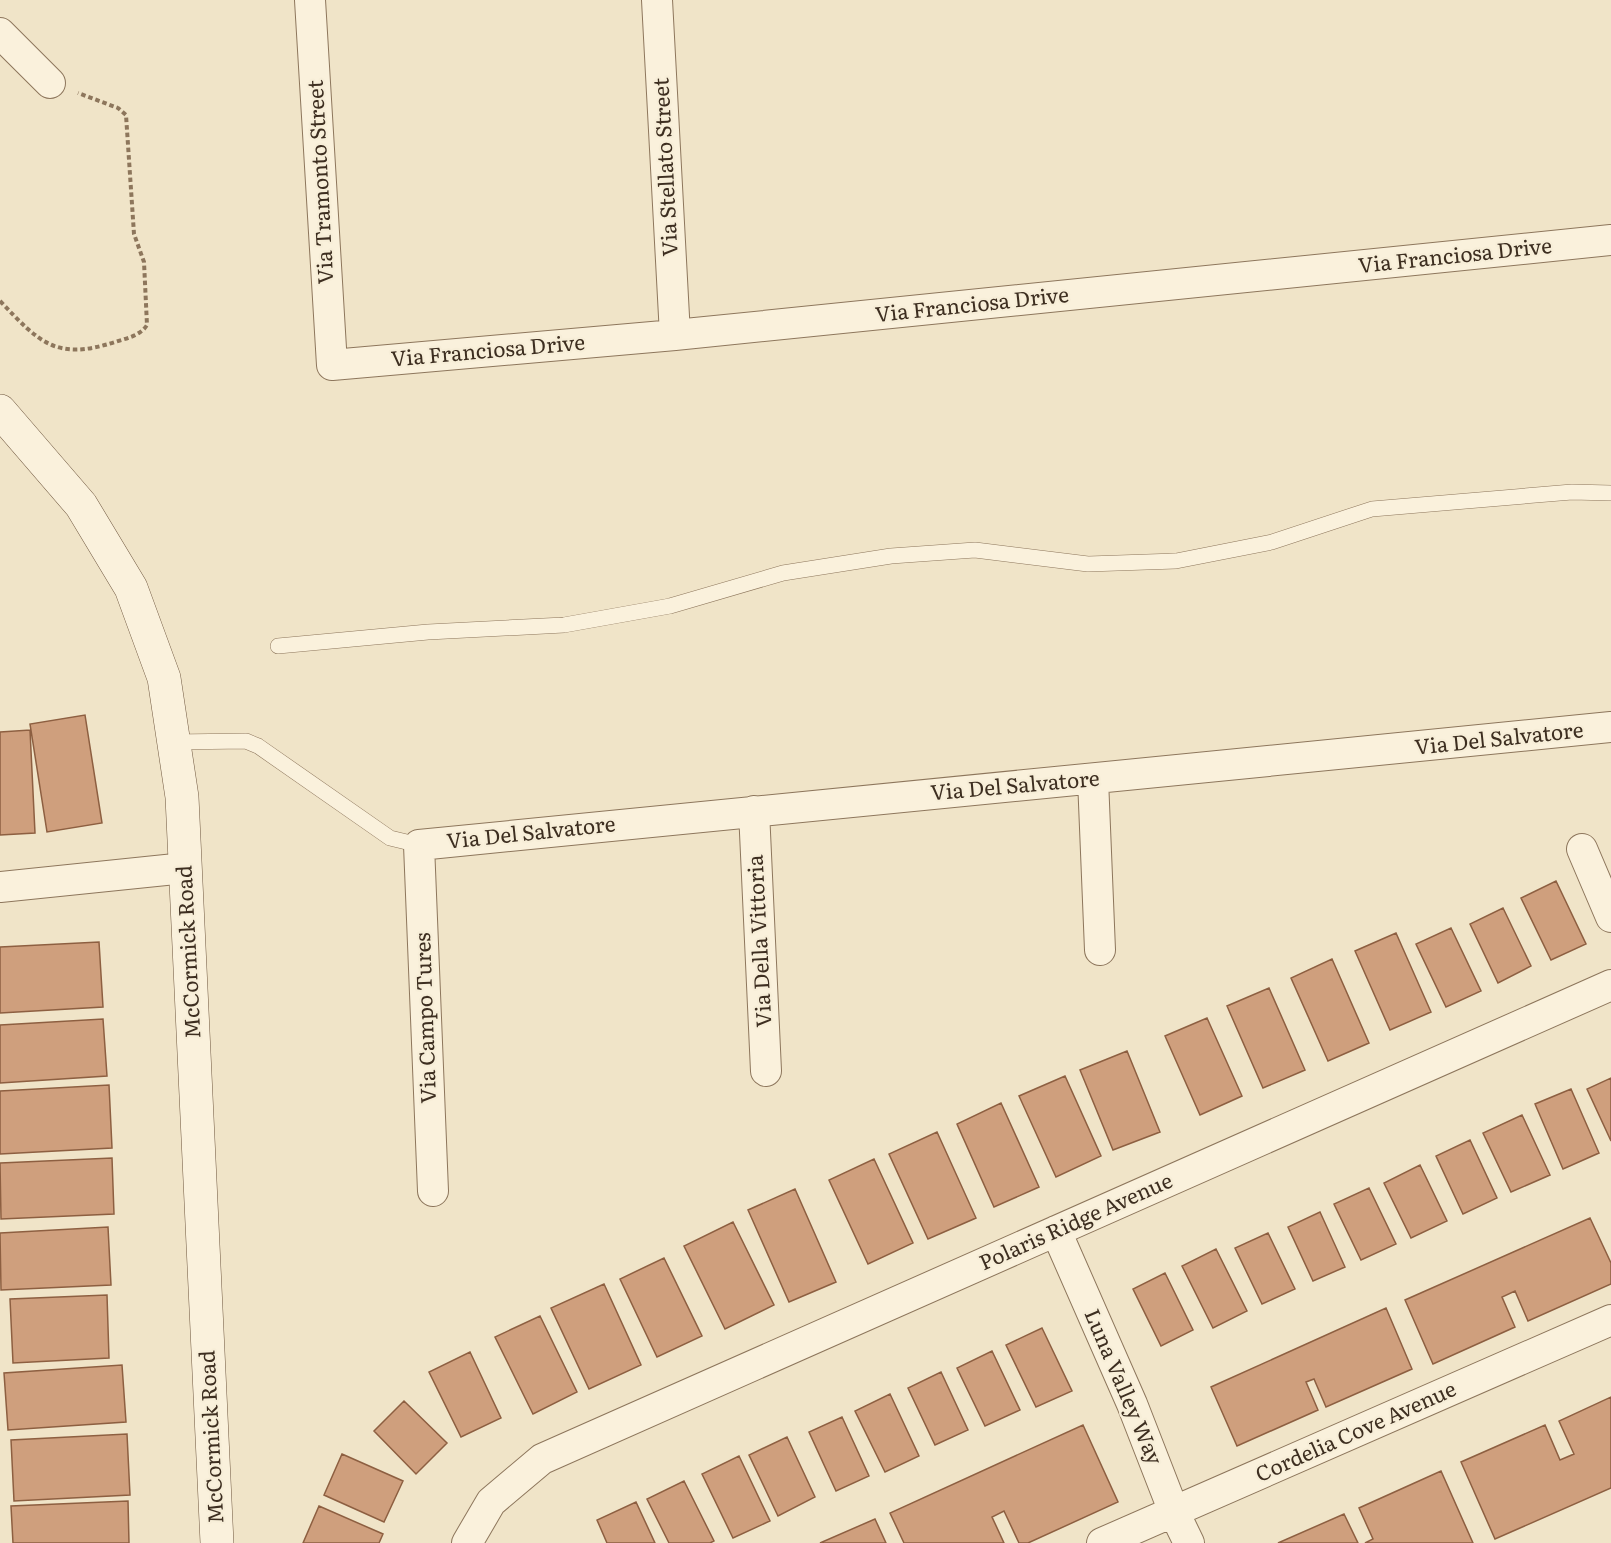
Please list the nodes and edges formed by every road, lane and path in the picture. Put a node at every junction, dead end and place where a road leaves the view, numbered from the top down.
1 (310, 0) edge
2 (657, 0) edge
3 (0, 33) edge
4 (50, 83) joint
5 (1611, 240) edge
6 (0, 301) edge
7 (675, 334) junction
8 (332, 365) joint
9 (0, 411) edge
10 (1611, 493) edge
11 (278, 646) dead end
12 (1611, 728) edge
13 (174, 742) junction
14 (1093, 779) junction
15 (754, 811) junction
16 (419, 845) junction
17 (1582, 849) dead end
18 (185, 868) junction
19 (0, 887) edge
20 (1611, 917) edge
21 (1100, 950) dead end
22 (1611, 985) edge
23 (766, 1071) dead end
24 (433, 1191) dead end
25 (1056, 1231) junction
26 (1611, 1320) edge
27 (1174, 1512) junction
28 (217, 1543) edge
29 (467, 1543) edge
30 (1102, 1543) edge
31 (1189, 1543) edge

1 - 8 street, Via Tramonto Street
2 - 7 street, Via Stellato Street
3 - 4 street
4 - 6 path
5 - 7 street, Via Franciosa Drive
7 - 8 street, Via Franciosa Drive
9 - 13 street, McCormick Road
10 - 11 lane
12 - 14 street, Via Del Salvatore
13 - 16 lane
13 - 18 street, McCormick Road
14 - 15 street, Via Del Salvatore
14 - 21 street
15 - 16 street, Via Del Salvatore
15 - 23 street, Via Della Vittoria
16 - 24 street, Via Campo Tures
17 - 20 street
18 - 19 street
18 - 28 street, McCormick Road
22 - 25 street, Polaris Ridge Avenue
25 - 27 street, Luna Valley Way
25 - 29 street, Polaris Ridge Avenue
26 - 27 street, Cordelia Cove Avenue
27 - 30 street, Cordelia Cove Avenue
27 - 31 street, Luna Valley Way

